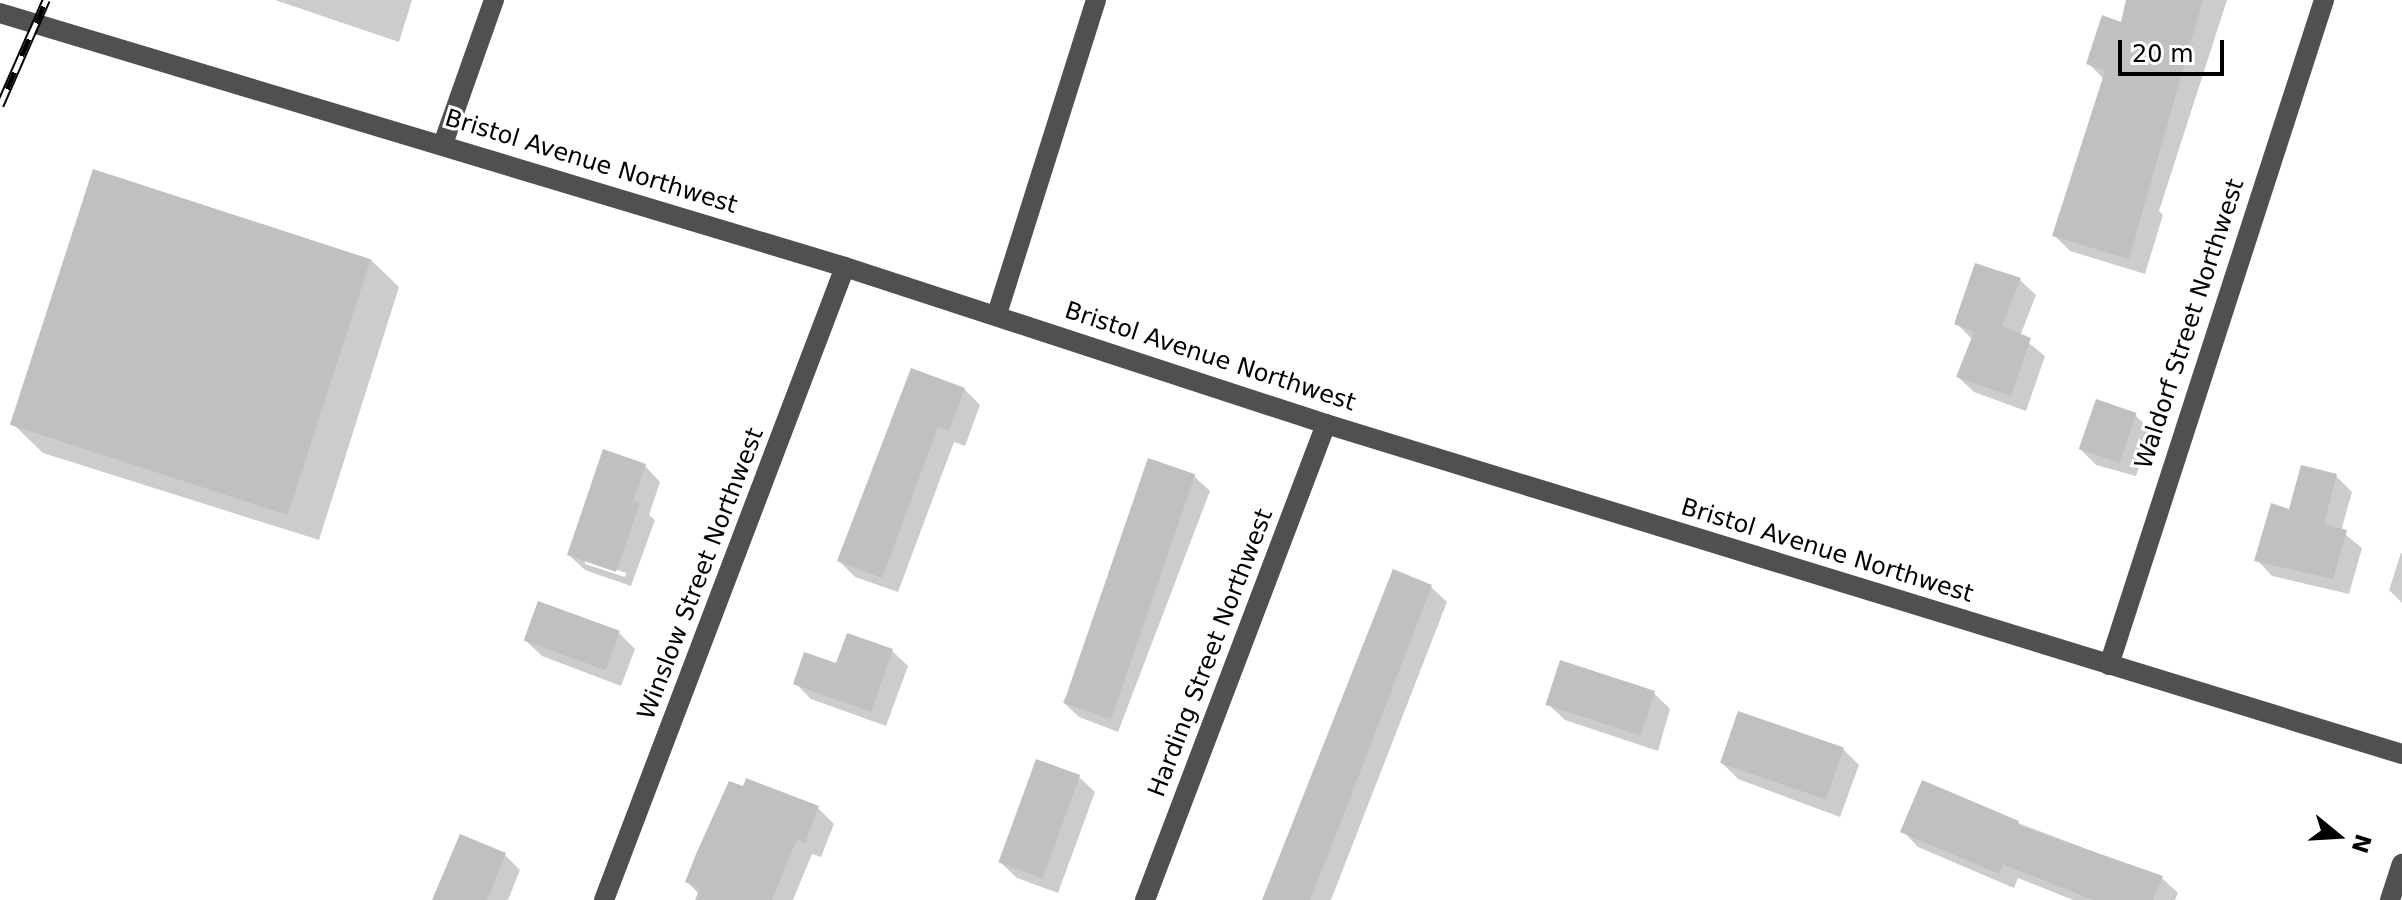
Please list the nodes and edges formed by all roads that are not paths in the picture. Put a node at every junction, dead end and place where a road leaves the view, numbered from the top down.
1 (494, 0) edge
2 (1096, 0) edge
3 (2324, 0) edge
4 (0, 13) edge
5 (443, 144) junction
6 (845, 267) junction
7 (997, 314) junction
8 (1326, 424) junction
9 (2109, 665) junction
10 (2402, 754) edge
11 (2402, 864) edge
12 (604, 900) edge
13 (1145, 900) edge
14 (2390, 900) edge

1 - 5 street
2 - 7 street
3 - 9 street, Waldorf Street Northwest
4 - 5 street, Bristol Avenue Northwest
5 - 6 street, Bristol Avenue Northwest
6 - 7 street, Bristol Avenue Northwest
6 - 12 street, Winslow Street Northwest
7 - 8 street, Bristol Avenue Northwest
8 - 9 street, Bristol Avenue Northwest
8 - 13 street, Harding Street Northwest
9 - 10 street, Bristol Avenue Northwest
11 - 14 street

